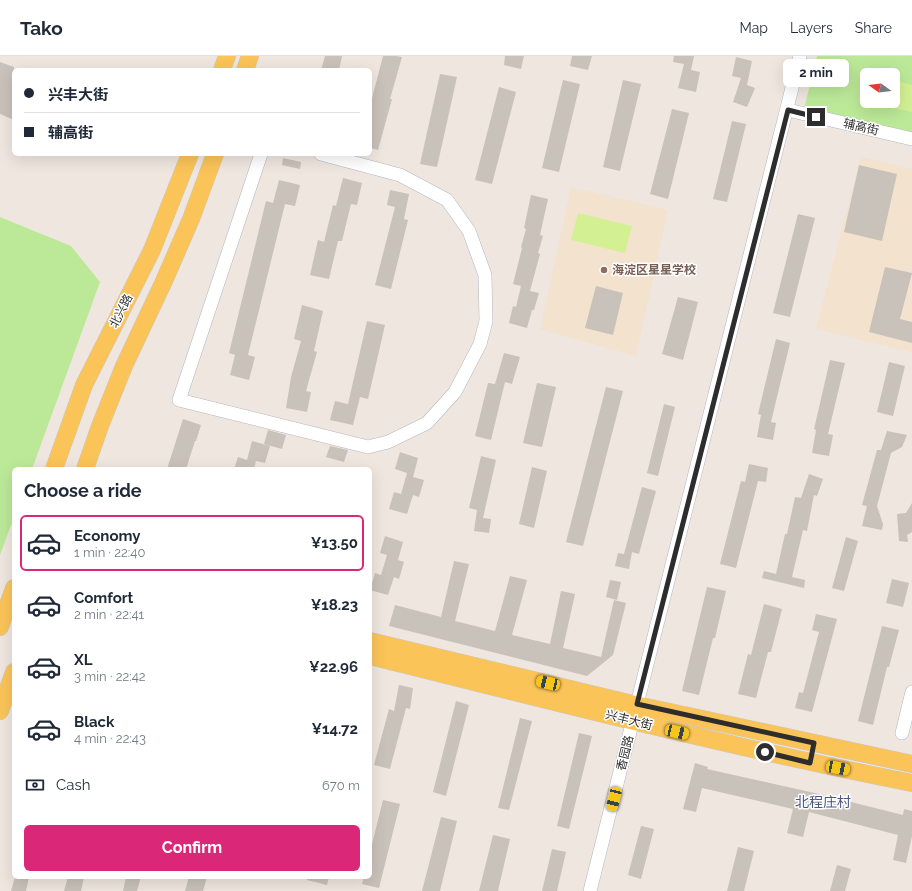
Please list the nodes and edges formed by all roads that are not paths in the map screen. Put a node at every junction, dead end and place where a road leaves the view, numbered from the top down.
1 (228, 56) edge
2 (250, 56) edge
3 (800, 56) edge
4 (223, 68) edge
5 (246, 68) edge
6 (788, 110) junction
7 (912, 139) edge
8 (189, 156) edge
9 (214, 156) edge
10 (260, 156) edge
11 (329, 156) edge
12 (55, 467) edge
13 (87, 467) edge
14 (12, 594) edge
15 (0, 627) edge
16 (372, 641) edge
17 (372, 657) edge
18 (12, 678) edge
19 (912, 692) edge
20 (637, 704) junction
21 (0, 711) edge
22 (633, 722) junction
23 (902, 733) dead end
24 (814, 743) junction
25 (810, 763) junction
26 (912, 764) edge
27 (912, 783) edge
28 (590, 891) edge

1 - 4 main road
2 - 5 main road
3 - 6 street, 香园路
6 - 7 street, 辅高街
6 - 20 street, 香园路
8 - 12 main road, 北兴路
9 - 13 main road
10 - 11 street
14 - 15 main road
16 - 20 main road, 兴丰大街
17 - 22 main road, 兴丰大街
18 - 21 main road
19 - 23 street
20 - 22 street, 香园路
20 - 24 main road, 兴丰大街
22 - 25 main road, 兴丰大街
22 - 28 street, 香园路
24 - 25 street
24 - 26 main road, 兴丰大街
25 - 27 main road, 兴丰大街

